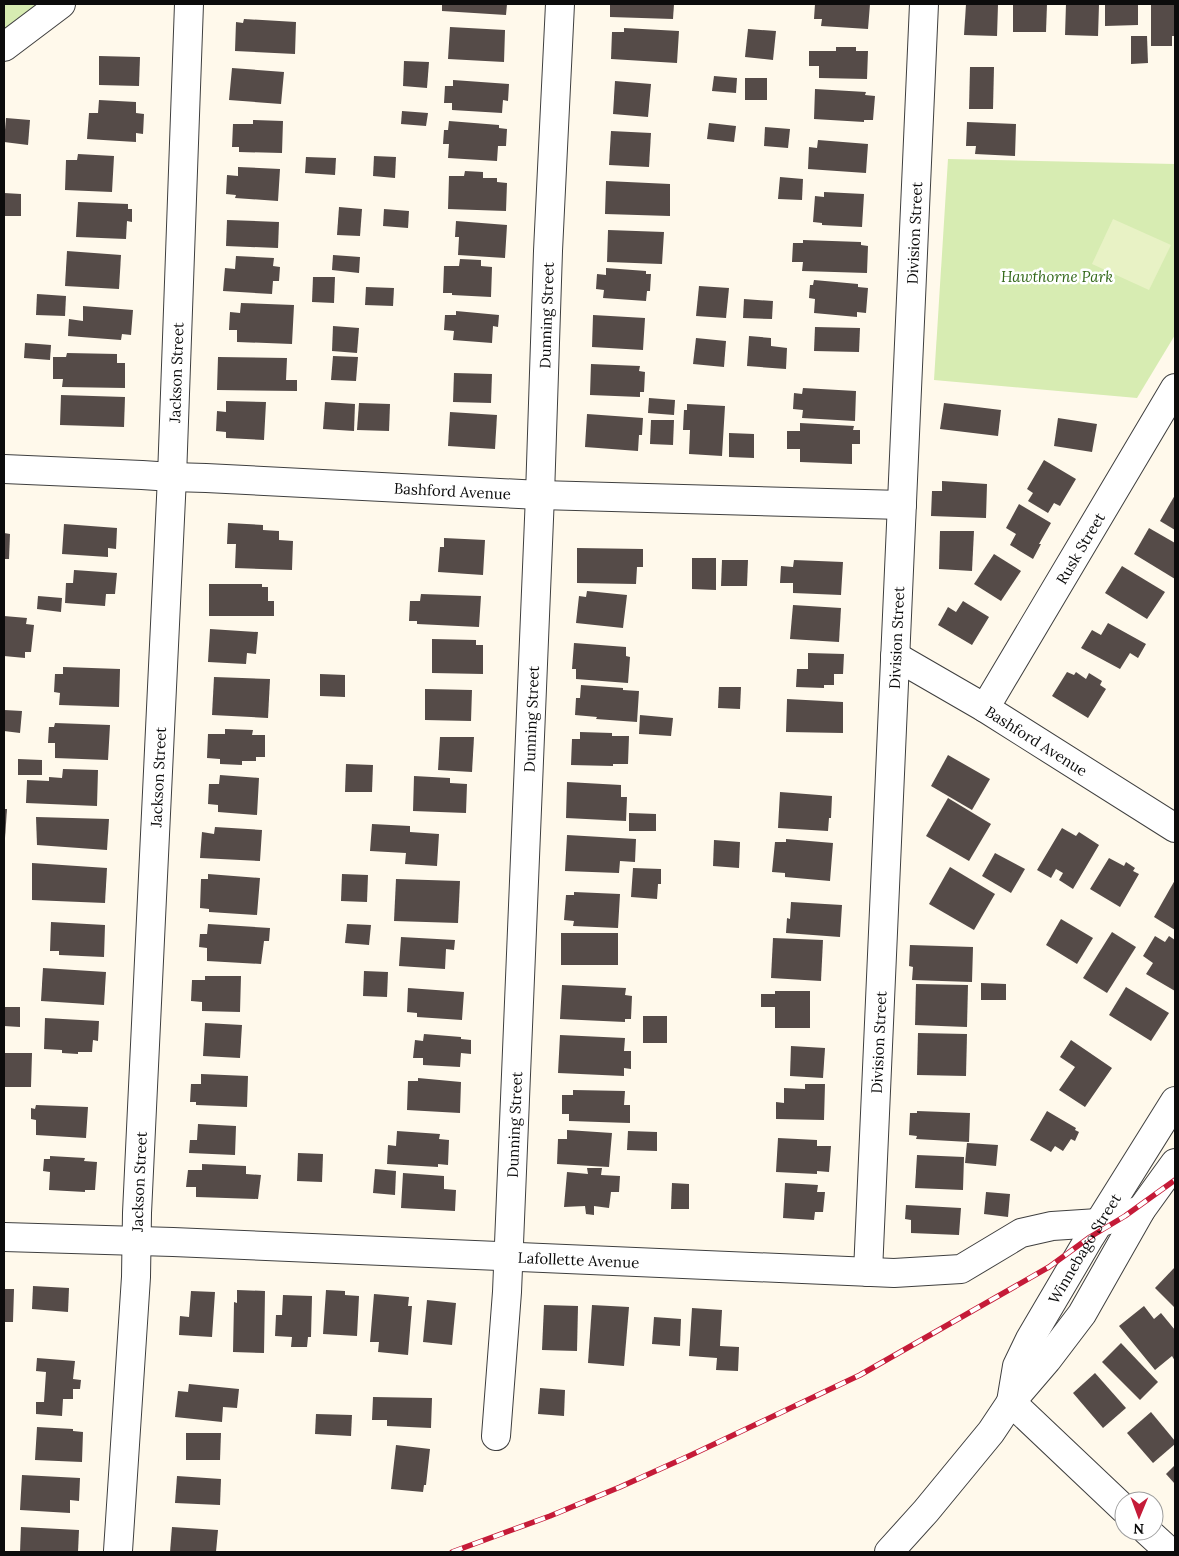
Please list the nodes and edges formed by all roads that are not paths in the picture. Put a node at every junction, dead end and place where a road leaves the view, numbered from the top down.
1 (61, 4) edge
2 (189, 4) edge
3 (560, 4) edge
4 (924, 4) edge
5 (4, 47) edge
6 (1175, 388) edge
7 (4, 469) edge
8 (172, 477) junction
9 (540, 496) junction
10 (902, 505) junction
11 (895, 656) junction
12 (985, 708) junction
13 (1175, 828) edge
14 (1175, 1101) edge
15 (1175, 1163) edge
16 (1141, 1210) junction
17 (1098, 1223) junction
18 (4, 1237) edge
19 (136, 1241) junction
20 (509, 1256) junction
21 (868, 1272) junction
22 (1011, 1402) junction
23 (496, 1436) dead end
24 (1114, 1500) edge
25 (1158, 1541) edge
26 (118, 1551) edge
27 (889, 1552) edge
28 (1170, 1552) edge

1 - 5 street
2 - 8 street, Jackson Street
3 - 9 street, Dunning Street
4 - 10 street, Division Street
6 - 12 street, Rusk Street
7 - 8 street, Bashford Avenue
8 - 9 street, Bashford Avenue
8 - 19 street, Jackson Street
9 - 10 street, Bashford Avenue
9 - 20 street, Dunning Street
10 - 11 street, Division Street
11 - 12 street, Bashford Avenue
11 - 21 street, Division Street
12 - 13 street, Bashford Avenue
14 - 17 street, Winnebago Street
15 - 16 street, Winnebago Street
16 - 17 street, Lafollette Avenue
16 - 22 street, Winnebago Street
17 - 21 street, Lafollette Avenue
17 - 22 street, Winnebago Street
18 - 19 street, Lafollette Avenue
19 - 20 street, Lafollette Avenue
19 - 26 street, Jackson Street
20 - 21 street, Lafollette Avenue
20 - 23 street, Dunning Street
22 - 24 street
22 - 27 street, Winnebago Street
25 - 28 street

